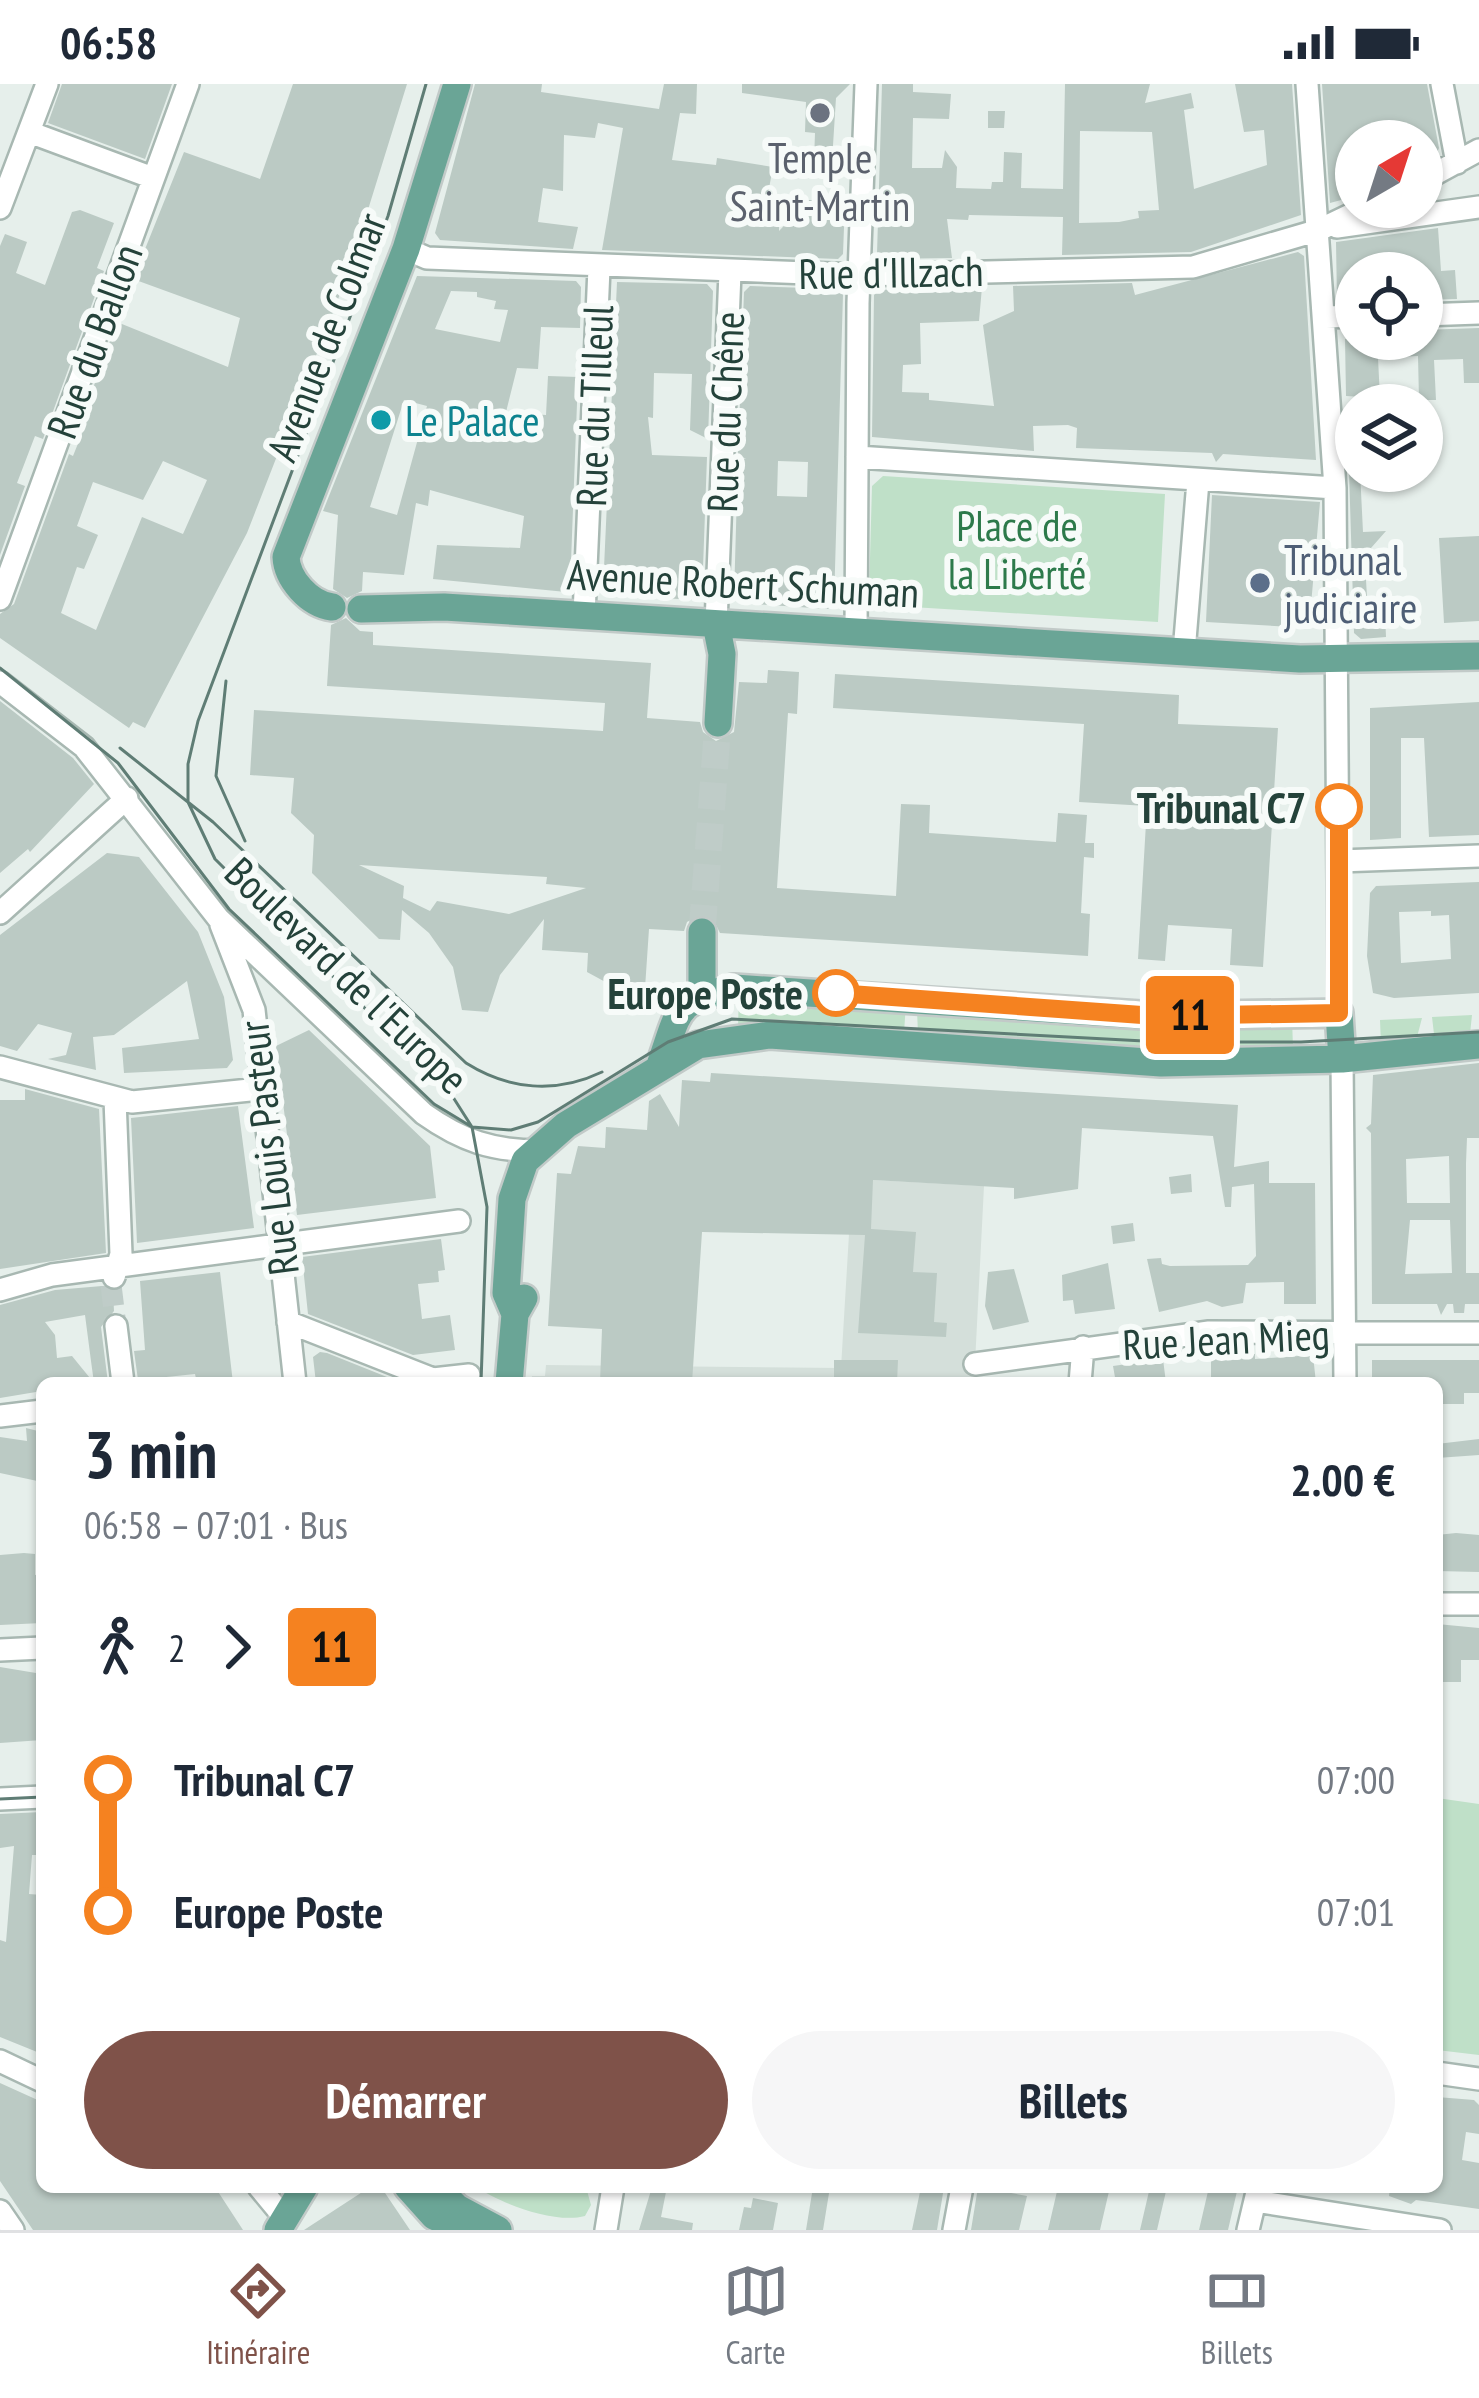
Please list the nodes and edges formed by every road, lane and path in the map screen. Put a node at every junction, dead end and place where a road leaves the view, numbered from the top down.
1 (47, 84) edge
2 (188, 84) edge
3 (457, 84) edge
4 (866, 84) edge
5 (1307, 84) edge
6 (1442, 84) edge
7 (29, 132) junction
8 (1479, 150) edge
9 (1456, 163) junction
10 (1443, 170) edge
11 (153, 178) junction
12 (1479, 207) edge
13 (0, 208) edge
14 (1444, 214) joint
15 (1335, 222) edge
16 (1319, 230) junction
17 (406, 249) junction
18 (599, 268) junction
19 (730, 272) junction
20 (859, 274) junction
21 (1479, 313) edge
22 (1443, 314) edge
23 (1326, 317) junction
24 (1335, 317) edge
25 (857, 457) junction
26 (1198, 481) junction
27 (1335, 488) joint
28 (1335, 492) edge
29 (0, 599) edge
30 (327, 606) dead end
31 (361, 609) dead end
32 (584, 616) junction
33 (716, 624) junction
34 (856, 632) junction
35 (1184, 652) junction
36 (1479, 656) edge
37 (1336, 661) junction
38 (0, 682) edge
39 (718, 722) tunnel mouth
40 (127, 798) junction
41 (1479, 856) edge
42 (1339, 861) junction
43 (0, 913) edge
44 (218, 918) junction
45 (702, 932) tunnel mouth
46 (702, 994) junction
47 (1339, 1013) junction
48 (1479, 1045) edge
49 (1342, 1059) junction
50 (660, 1065) junction
51 (0, 1067) edge
52 (260, 1088) junction
53 (115, 1099) junction
54 (540, 1151) junction
55 (459, 1222) dead end
56 (280, 1247) junction
57 (114, 1278) junction
58 (0, 1290) edge
59 (288, 1322) junction
60 (116, 1326) tunnel mouth
61 (1345, 1333) junction
62 (1479, 1333) edge
63 (1083, 1347) junction
64 (975, 1364) dead end
65 (469, 1375) dead end
66 (122, 1377) edge
67 (294, 1377) edge
68 (422, 1377) edge
69 (457, 1377) edge
70 (510, 1377) edge
71 (1080, 1377) edge
72 (1345, 1377) edge
73 (36, 1413) edge
74 (0, 1416) edge
75 (1443, 1604) edge
76 (1479, 1604) edge
77 (36, 1648) edge
78 (0, 1650) edge
79 (36, 1797) edge
80 (0, 1799) edge
81 (0, 2061) edge
82 (1443, 2074) edge
83 (36, 2078) edge
84 (1479, 2079) edge
85 (263, 2193) edge
86 (300, 2193) edge
87 (413, 2193) edge
88 (442, 2193) edge
89 (612, 2193) edge
90 (961, 2193) edge
91 (1256, 2194) edge
92 (0, 2211) edge
93 (281, 2223) edge
94 (13, 2230) edge
95 (463, 2230) edge
96 (498, 2230) edge
97 (606, 2230) edge
98 (954, 2230) edge
99 (1248, 2230) edge
100 (1440, 2230) edge

1 - 7 street
2 - 11 street, Rue du Ballon
3 - 17 main road, Avenue de Colmar
4 - 20 street
5 - 16 street
6 - 9 street
7 - 11 street
7 - 13 street
8 - 9 street
9 - 10 street
11 - 29 street, Rue du Ballon
12 - 14 street
14 - 16 street
15 - 16 street, Rue d'Illzach
16 - 20 street, Rue d'Illzach
16 - 23 street
17 - 18 street, Rue d'Illzach
17 - 30 main road, Avenue de Colmar
18 - 19 street, Rue d'Illzach
18 - 32 street, Rue du Tilleul
19 - 20 street, Rue d'Illzach
19 - 33 street, Rue du Chêne
20 - 25 street
21 - 22 street
23 - 24 street
23 - 27 street
25 - 26 street
25 - 34 street
26 - 27 street
26 - 35 street
28 - 37 street
31 - 32 main road, Avenue Robert Schuman
32 - 33 main road, Avenue Robert Schuman
33 - 34 main road, Avenue Robert Schuman
33 - 39 main road
34 - 35 main road, Avenue Robert Schuman
35 - 37 main road, Avenue Robert Schuman
36 - 37 main road, Avenue Robert Schuman
37 - 42 street
38 - 40 street, Boulevard de l'Europe
40 - 43 street
40 - 44 street, Boulevard de l'Europe
41 - 42 street
42 - 47 street
44 - 52 street, Rue Louis Pasteur
44 - 54 street, Boulevard de l'Europe
45 - 46 main road
46 - 47 main road
46 - 50 main road
47 - 49 main road
48 - 49 main road
49 - 50 main road
49 - 61 street
50 - 54 main road
51 - 53 street
52 - 53 street
52 - 56 street, Rue Louis Pasteur
53 - 57 street
54 - 70 main road
55 - 56 street
56 - 57 street
56 - 59 street, Rue Louis Pasteur
57 - 58 street
59 - 67 street, Rue Louis Pasteur
59 - 68 street
60 - 66 street
61 - 62 street, Rue Jean Mieg
61 - 63 street, Rue Jean Mieg
61 - 72 street
63 - 64 street, Rue Jean Mieg
63 - 71 street
65 - 69 street
73 - 74 street
75 - 76 street
77 - 78 street
79 - 80 street
81 - 83 street
82 - 84 street
85 - 93 street
86 - 93 main road
87 - 95 main road
88 - 96 main road
89 - 97 street
90 - 98 street
91 - 99 street
91 - 100 street
92 - 94 street

